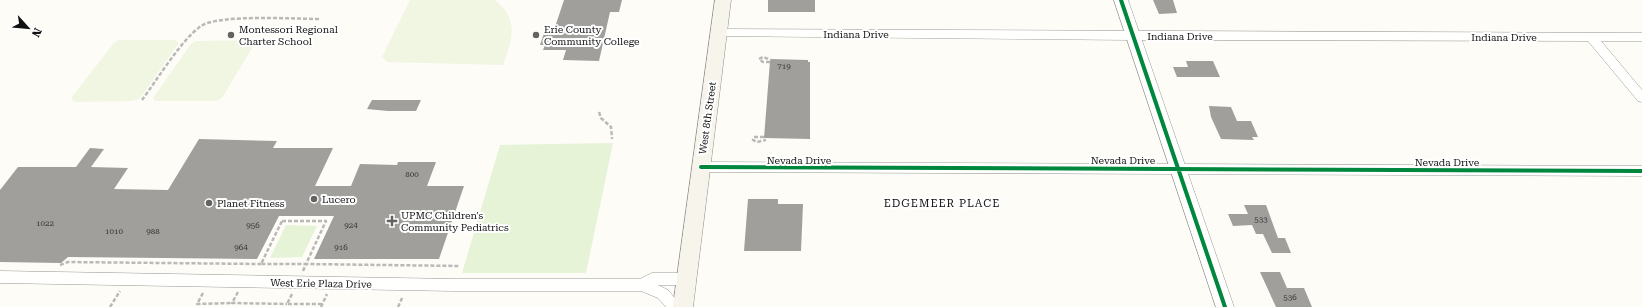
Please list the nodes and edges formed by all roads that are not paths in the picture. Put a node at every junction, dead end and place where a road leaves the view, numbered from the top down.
1 (724, 0) edge
2 (1121, 0) edge
3 (719, 33) junction
4 (1132, 36) junction
5 (1591, 37) junction
6 (1642, 37) edge
7 (1642, 98) edge
8 (701, 167) junction
9 (1177, 169) junction
10 (1642, 171) edge
11 (0, 277) edge
12 (686, 279) junction
13 (642, 285) junction
14 (675, 307) edge
15 (682, 307) edge
16 (1225, 307) edge

1 - 3 main road, West 8th Street
2 - 4 street
3 - 4 street, Indiana Drive
3 - 8 main road, West 8th Street
4 - 5 street, Indiana Drive
4 - 9 street
5 - 6 street, Indiana Drive
5 - 7 street
8 - 9 street, Nevada Drive
8 - 12 main road, West 8th Street
9 - 10 street, Nevada Drive
9 - 16 street
11 - 13 street, West Erie Plaza Drive
12 - 13 street, West Erie Plaza Drive
12 - 15 main road, West 8th Street
13 - 14 street, West Erie Plaza Drive

